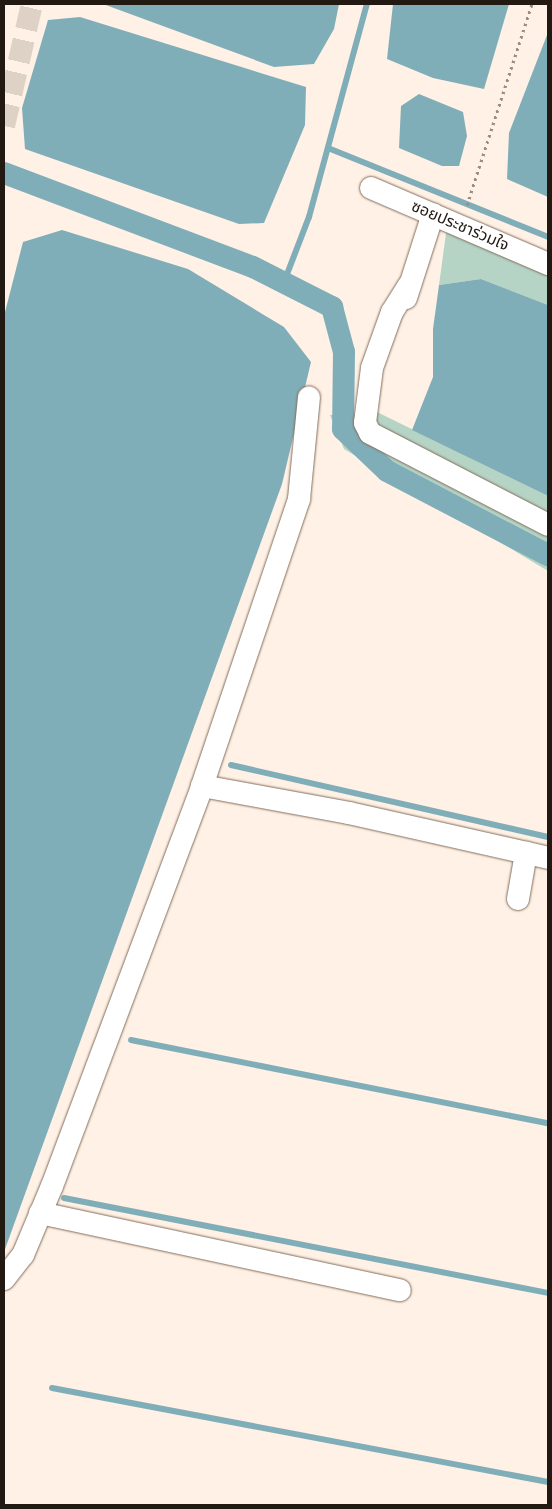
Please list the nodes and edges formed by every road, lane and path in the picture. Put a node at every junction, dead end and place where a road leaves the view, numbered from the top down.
1 (532, 4) edge
2 (371, 188) dead end
3 (433, 214) junction
4 (461, 226) junction
5 (548, 264) edge
6 (308, 397) dead end
7 (548, 525) edge
8 (202, 786) junction
9 (526, 853) junction
10 (548, 858) edge
11 (518, 899) dead end
12 (40, 1213) junction
13 (4, 1279) edge
14 (400, 1290) dead end

1 - 4 path
2 - 3 street, ซอยประชาร่วมใจ
3 - 4 street, ซอยประชาร่วมใจ
3 - 7 street
4 - 5 street, ซอยประชาร่วมใจ
6 - 8 street
8 - 9 street
8 - 12 street
9 - 10 street
9 - 11 street
12 - 13 street
12 - 14 street

